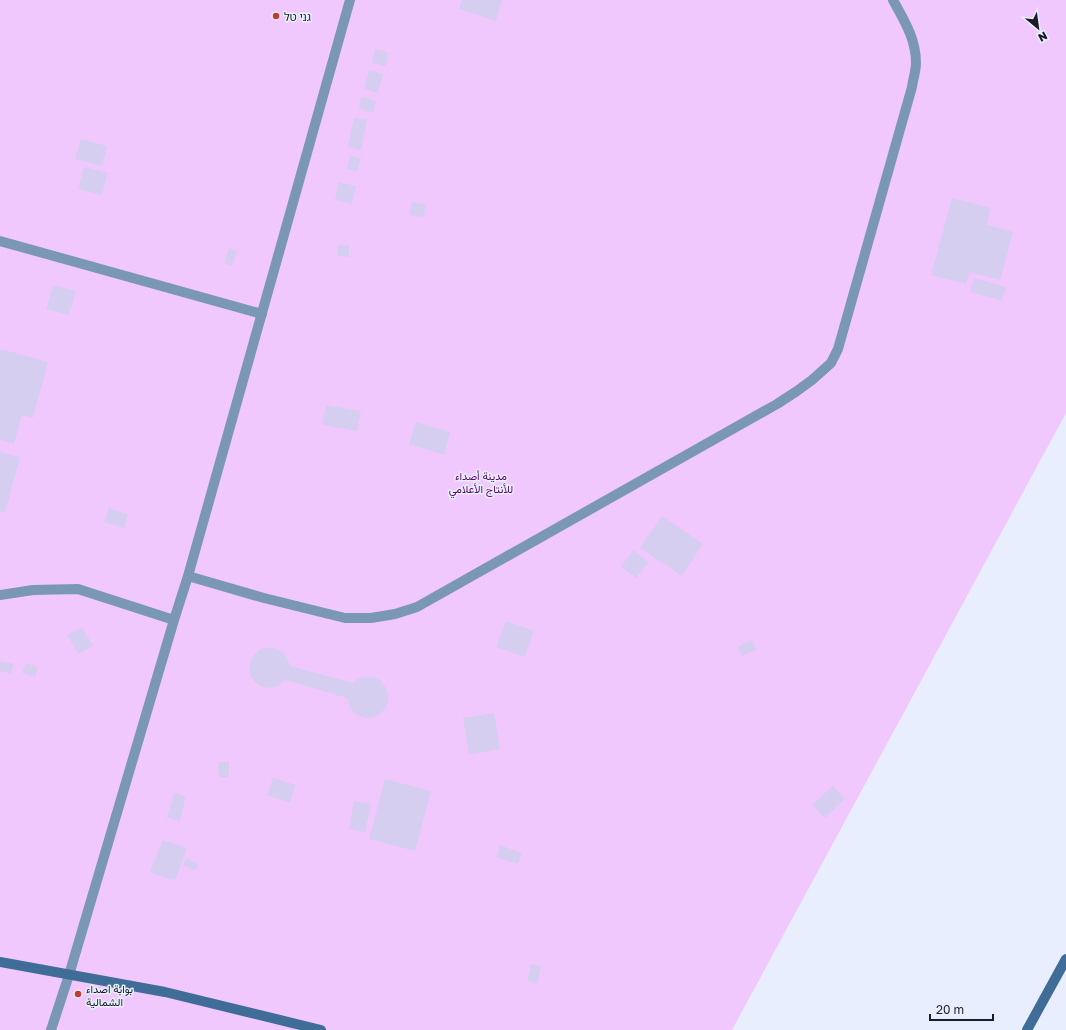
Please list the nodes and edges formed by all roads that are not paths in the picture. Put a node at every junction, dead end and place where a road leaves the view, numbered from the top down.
1 (350, 0) edge
2 (892, 0) edge
3 (0, 241) edge
4 (262, 314) junction
5 (188, 576) junction
6 (0, 595) edge
7 (174, 620) junction
8 (1066, 959) edge
9 (0, 962) edge
10 (69, 975) junction
11 (51, 1030) edge
12 (321, 1030) edge
13 (1027, 1030) edge

1 - 4 street
2 - 5 street
3 - 4 street
4 - 5 street
5 - 7 street
6 - 7 street
7 - 10 street
8 - 13 main road
9 - 10 main road
10 - 11 street
10 - 12 main road

